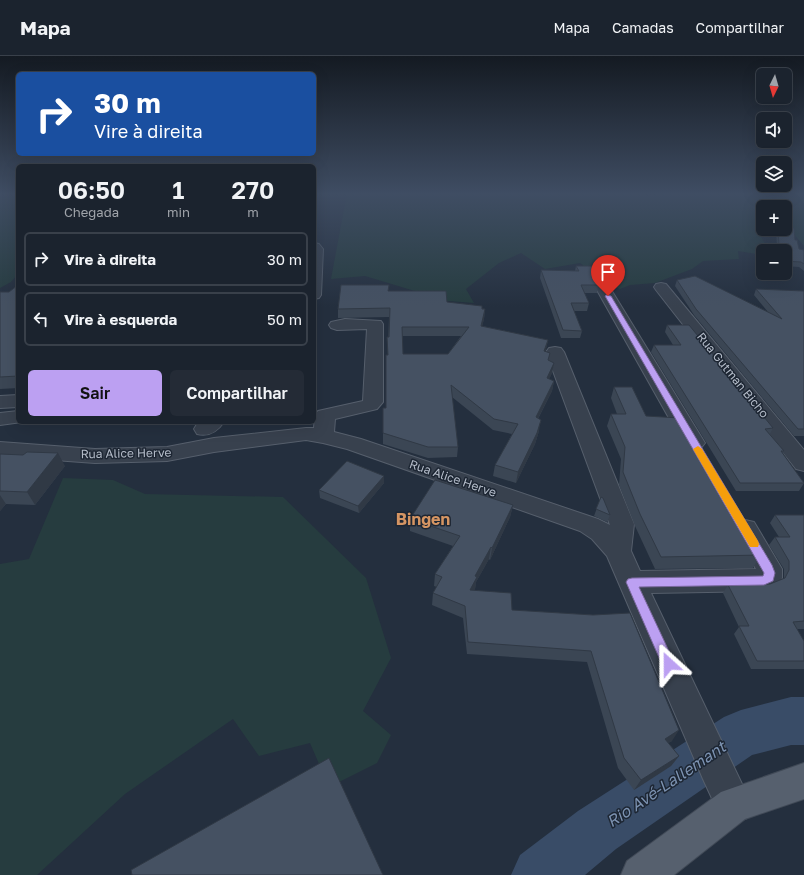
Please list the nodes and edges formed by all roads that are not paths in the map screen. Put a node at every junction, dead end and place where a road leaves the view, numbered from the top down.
1 (316, 249) edge
2 (316, 264) edge
3 (600, 283) dead end
4 (661, 287) dead end
5 (337, 325) dead end
6 (555, 352) dead end
7 (16, 401) edge
8 (0, 402) edge
9 (16, 417) edge
10 (0, 419) edge
11 (312, 431) edge
12 (0, 449) edge
13 (704, 460) edge
14 (804, 464) edge
15 (736, 514) edge
16 (618, 551) junction
17 (632, 582) junction
18 (804, 781) edge
19 (734, 804) junction
20 (641, 875) edge

1 - 2 street
3 - 13 street
4 - 14 street, Rua Gutman Bicho
5 - 11 street
6 - 16 street
7 - 8 street
9 - 10 street
11 - 12 street, Rua Alice Herve
11 - 16 street, Rua Alice Herve
15 - 17 street
16 - 17 street, Rua Alice Herve
17 - 19 street, Rua Alice Herve
18 - 19 main road
19 - 20 main road

